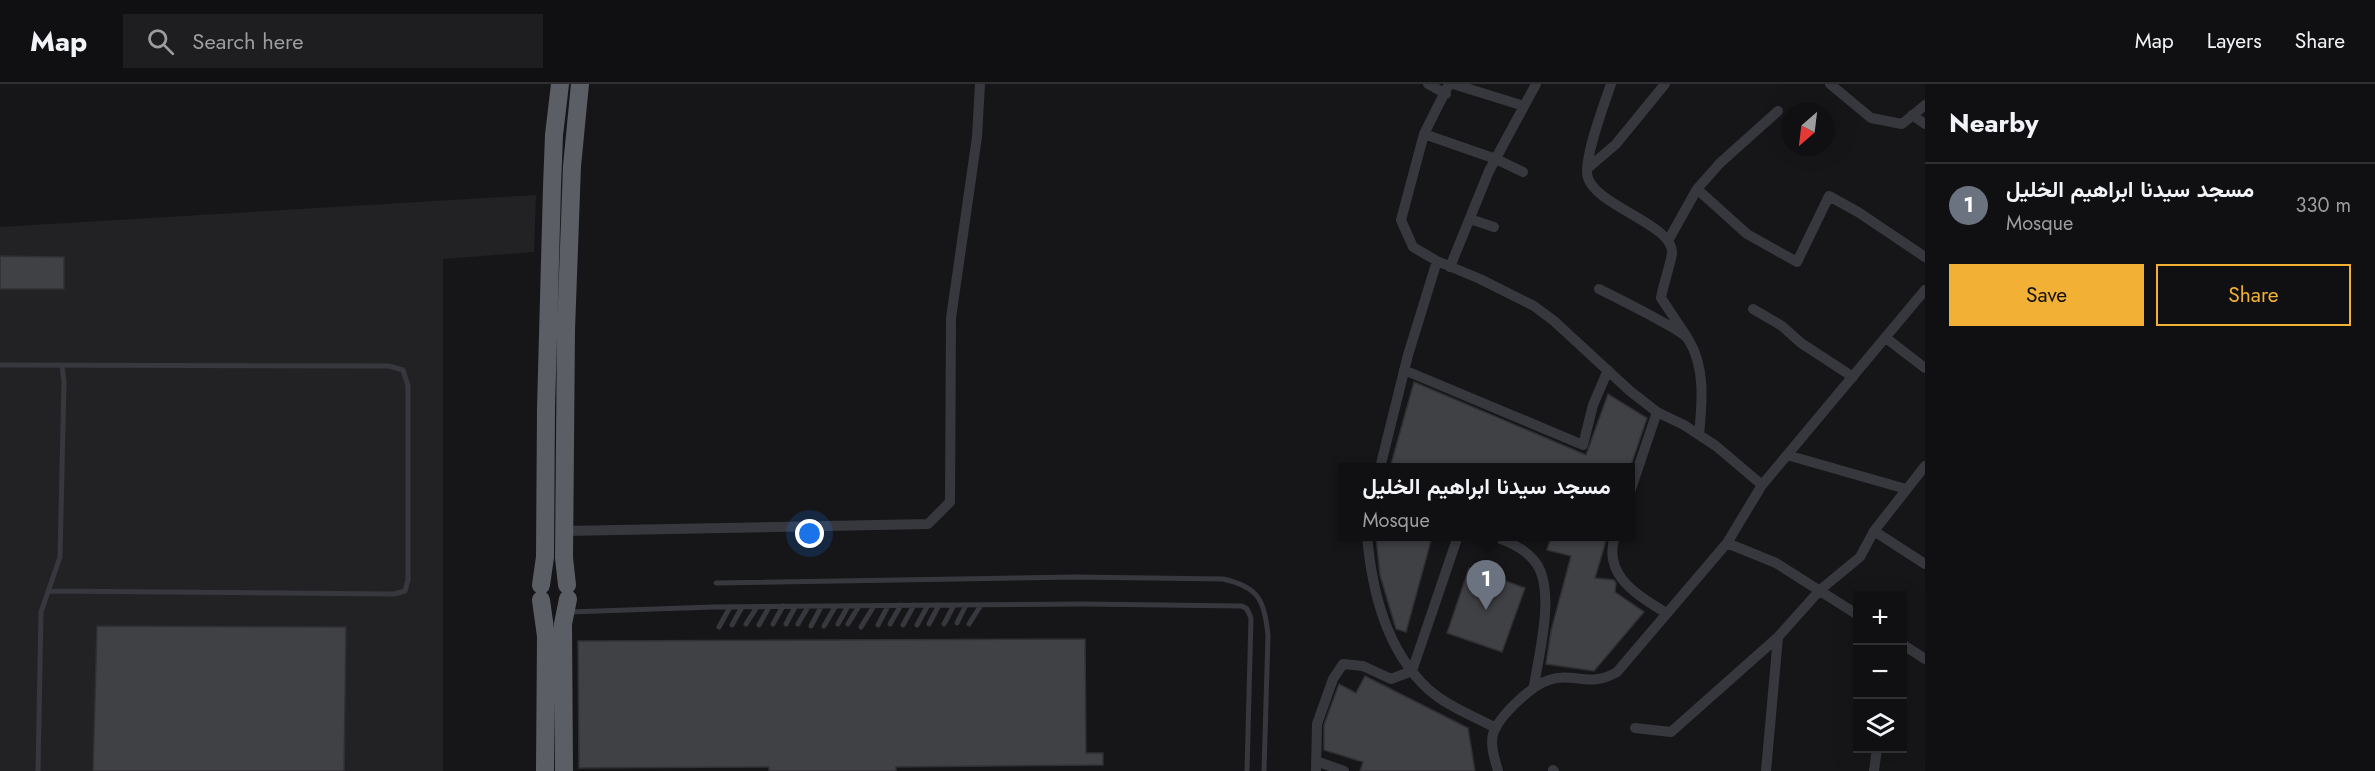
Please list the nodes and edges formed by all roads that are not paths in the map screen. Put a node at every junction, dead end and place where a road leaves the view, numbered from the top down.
1 (560, 84) edge
2 (580, 84) edge
3 (980, 84) edge
4 (1428, 84) edge
5 (1536, 84) edge
6 (1611, 84) edge
7 (1665, 84) edge
8 (1830, 84) edge
9 (1449, 87) edge
10 (1925, 105) edge
11 (1524, 106) junction
12 (1778, 111) dead end
13 (1912, 115) junction
14 (1925, 124) edge
15 (1424, 134) junction
16 (1496, 159) junction
17 (1588, 168) junction
18 (1523, 172) dead end
19 (1697, 189) junction
20 (1470, 219) junction
21 (1494, 227) dead end
22 (1669, 239) junction
23 (1925, 257) edge
24 (1437, 261) junction
25 (1450, 267) junction
26 (1599, 289) dead end
27 (1925, 290) edge
28 (1753, 309) dead end
29 (1688, 337) junction
30 (1886, 338) junction
31 (0, 365) edge
32 (62, 366) junction
33 (1925, 368) edge
34 (1404, 370) junction
35 (1608, 370) junction
36 (1853, 377) junction
37 (1657, 412) junction
38 (1699, 435) junction
39 (1787, 455) junction
40 (1381, 463) edge
41 (1925, 466) edge
42 (1635, 477) edge
43 (1762, 485) junction
44 (1906, 489) junction
45 (565, 531) junction
46 (1874, 531) junction
47 (1367, 541) edge
48 (1457, 541) edge
49 (1508, 541) edge
50 (1614, 541) edge
51 (1727, 543) junction
52 (1925, 564) edge
53 (716, 583) dead end
54 (1820, 590) junction
55 (49, 591) junction
56 (541, 593) junction
57 (566, 599) junction
58 (901, 605) junction
59 (914, 605) junction
60 (928, 605) junction
61 (939, 605) junction
62 (954, 605) junction
63 (966, 605) junction
64 (981, 605) junction
65 (783, 606) junction
66 (821, 606) junction
67 (848, 606) junction
68 (859, 606) junction
69 (874, 606) junction
70 (888, 606) junction
71 (730, 607) junction
72 (742, 607) junction
73 (757, 607) junction
74 (769, 607) junction
75 (795, 607) junction
76 (808, 607) junction
77 (835, 607) junction
78 (1853, 612) edge
79 (1666, 613) junction
80 (957, 623) dead end
81 (746, 624) dead end
82 (773, 624) dead end
83 (786, 624) dead end
84 (798, 624) dead end
85 (838, 624) dead end
86 (848, 624) dead end
87 (891, 624) dead end
88 (929, 624) dead end
89 (944, 624) dead end
90 (969, 624) dead end
91 (732, 625) dead end
92 (759, 625) dead end
93 (878, 625) dead end
94 (903, 625) dead end
95 (917, 625) dead end
96 (811, 626) dead end
97 (824, 626) dead end
98 (719, 627) dead end
99 (861, 627) dead end
100 (1778, 637) junction
101 (1904, 645) edge
102 (1925, 658) edge
103 (1412, 671) junction
104 (1534, 686) junction
105 (1496, 728) junction
106 (1635, 728) dead end
107 (1876, 753) edge
108 (1316, 766) edge
109 (38, 771) edge
110 (545, 771) edge
111 (564, 771) edge
112 (1247, 771) edge
113 (1264, 771) edge
114 (1344, 771) edge
115 (1498, 771) edge
116 (1766, 771) edge
117 (1874, 771) edge

1 - 56 highway
2 - 45 highway
3 - 45 street
4 - 9 street
5 - 11 street
6 - 17 street
7 - 17 street
8 - 13 street
9 - 11 street
9 - 15 street
10 - 13 street
11 - 16 street
12 - 19 street
13 - 14 street
15 - 16 street
15 - 24 street
16 - 18 street
16 - 20 street
17 - 22 street
19 - 22 street
19 - 23 street
20 - 21 street
20 - 25 street
22 - 29 street
24 - 25 street
24 - 34 street
25 - 35 street
26 - 29 street
27 - 30 street
28 - 36 street
29 - 38 street
30 - 33 street
30 - 36 street
31 - 32 lane
32 - 55 lane
32 - 55 lane
34 - 35 street
34 - 40 street
35 - 37 street
36 - 39 street
37 - 38 street
37 - 42 street
38 - 43 street
39 - 43 street
39 - 44 street
41 - 44 street
43 - 51 street
44 - 46 street
45 - 57 highway
46 - 52 street
46 - 54 street
47 - 103 street
48 - 103 street
49 - 104 street
50 - 79 street
51 - 54 street
51 - 79 street
53 - 113 lane
54 - 78 street
54 - 100 street
55 - 109 lane
56 - 57 highway
56 - 57 highway
56 - 110 highway
57 - 71 lane
57 - 111 highway
58 - 59 lane
58 - 70 lane
58 - 87 lane
59 - 60 lane
59 - 94 lane
60 - 61 lane
60 - 95 lane
61 - 62 lane
61 - 88 lane
62 - 63 lane
62 - 89 lane
63 - 64 lane
63 - 80 lane
64 - 90 lane
64 - 112 lane
65 - 74 lane
65 - 75 lane
65 - 82 lane
66 - 76 lane
66 - 77 lane
66 - 96 lane
67 - 68 lane
67 - 77 lane
67 - 85 lane
68 - 69 lane
68 - 86 lane
69 - 70 lane
69 - 99 lane
70 - 93 lane
71 - 72 lane
71 - 98 lane
72 - 73 lane
72 - 91 lane
73 - 74 lane
73 - 81 lane
74 - 92 lane
75 - 76 lane
75 - 83 lane
76 - 84 lane
77 - 97 lane
79 - 104 street
100 - 106 street
100 - 116 street
101 - 102 street
103 - 105 street
103 - 108 street
104 - 105 street
105 - 115 street
107 - 117 street
108 - 114 street

